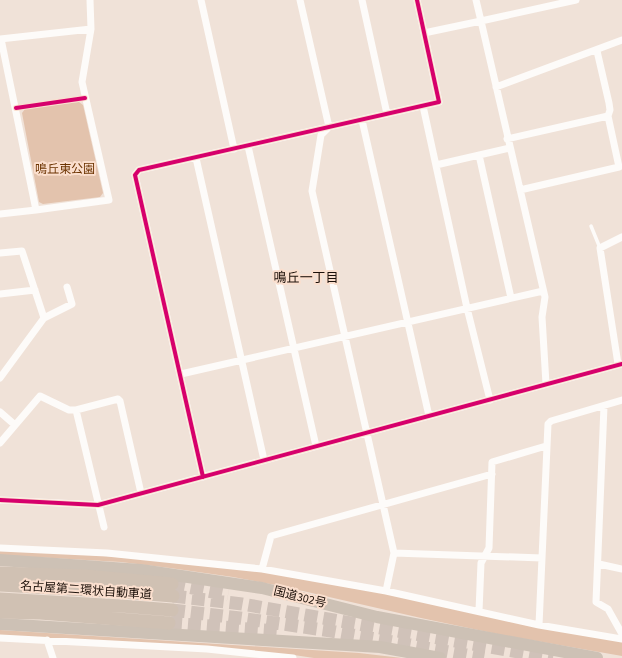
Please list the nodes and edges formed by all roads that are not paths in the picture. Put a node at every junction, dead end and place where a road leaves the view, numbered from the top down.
1 (90, 0) edge
2 (201, 0) edge
3 (300, 0) edge
4 (362, 0) edge
5 (417, 0) edge
6 (476, 0) edge
7 (576, 0) edge
8 (481, 21) junction
9 (91, 29) junction
10 (424, 33) junction
11 (1, 39) edge
12 (622, 40) edge
13 (597, 50) junction
14 (496, 87) junction
15 (423, 106) junction
16 (387, 114) junction
17 (608, 116) junction
18 (362, 120) junction
19 (329, 127) junction
20 (508, 139) junction
21 (248, 146) junction
22 (234, 148) junction
23 (510, 148) junction
24 (479, 155) junction
25 (196, 158) junction
26 (436, 165) junction
27 (520, 190) junction
28 (36, 210) junction
29 (0, 214) edge
30 (591, 226) dead end
31 (622, 238) edge
32 (600, 248) junction
33 (0, 253) edge
34 (67, 287) dead end
35 (35, 290) junction
36 (543, 291) junction
37 (0, 294) edge
38 (511, 298) junction
39 (467, 308) junction
40 (44, 318) junction
41 (408, 322) junction
42 (345, 336) junction
43 (294, 348) junction
44 (242, 360) junction
45 (620, 364) edge
46 (181, 374) junction
47 (0, 378) edge
48 (546, 384) junction
49 (490, 400) junction
50 (622, 400) edge
51 (604, 406) junction
52 (76, 410) junction
53 (0, 412) edge
54 (429, 416) junction
55 (15, 425) junction
56 (366, 433) junction
57 (0, 443) edge
58 (316, 446) junction
59 (546, 446) junction
60 (264, 460) junction
61 (492, 474) junction
62 (203, 477) junction
63 (141, 493) junction
64 (0, 500) edge
65 (98, 504) junction
66 (383, 504) junction
67 (104, 527) dead end
68 (0, 548) edge
69 (394, 552) junction
70 (485, 556) junction
71 (542, 558) junction
72 (0, 560) edge
73 (599, 564) junction
74 (262, 569) junction
75 (622, 569) edge
76 (0, 573) edge
77 (0, 585) edge
78 (386, 591) junction
79 (0, 599) edge
80 (478, 611) junction
81 (0, 612) edge
82 (0, 624) edge
83 (539, 625) junction
84 (622, 634) edge
85 (0, 638) edge
86 (622, 639) edge
87 (47, 640) junction
88 (53, 658) edge
89 (293, 658) edge
90 (440, 658) edge
91 (597, 658) edge

1 - 9 street
2 - 22 street
3 - 19 street
4 - 16 street
5 - 10 street
6 - 8 street
7 - 8 street
8 - 10 street
8 - 14 street
9 - 11 street
9 - 28 street
10 - 15 street
11 - 28 street
12 - 13 street
13 - 14 street
13 - 17 street
14 - 20 street
15 - 16 street
15 - 26 street
16 - 18 street
17 - 20 street
17 - 27 street
18 - 19 street
18 - 41 street
19 - 21 street
19 - 42 street
20 - 23 street
21 - 22 street
21 - 43 street
22 - 25 street
23 - 24 street
23 - 27 street
24 - 26 street
24 - 38 street
25 - 44 street
25 - 46 street
26 - 39 street
27 - 36 street
28 - 29 street
30 - 32 lane
31 - 32 street
32 - 45 street
33 - 35 street
34 - 40 street
35 - 37 street
35 - 40 street
36 - 38 street
36 - 48 street
38 - 39 street
39 - 41 street
39 - 49 street
40 - 47 street
41 - 42 street
41 - 54 street
42 - 43 street
42 - 56 street
43 - 44 street
43 - 58 street
44 - 46 street
44 - 60 street
45 - 48 street
46 - 62 street
48 - 49 street
49 - 54 street
50 - 51 street
51 - 59 street
51 - 73 street
52 - 55 street
52 - 63 street
52 - 65 street
53 - 55 street
54 - 56 street
55 - 57 street
56 - 58 street
56 - 66 street
58 - 60 street
59 - 61 street
59 - 71 street
60 - 62 street
61 - 66 street
61 - 70 street
62 - 63 street
63 - 65 street
64 - 65 street
65 - 67 street
66 - 69 street
66 - 74 street
68 - 74 street
69 - 70 street
69 - 78 street
70 - 71 street
70 - 80 street
71 - 83 street
72 - 91 highway, 国道302号
73 - 75 street
73 - 84 street
74 - 78 street
76 - 77 highway, 名古屋第二環状自動車道
78 - 80 street
79 - 81 highway, 名古屋第二環状自動車道
80 - 83 street
82 - 90 highway
83 - 86 street
85 - 87 street
87 - 88 street
87 - 89 street

